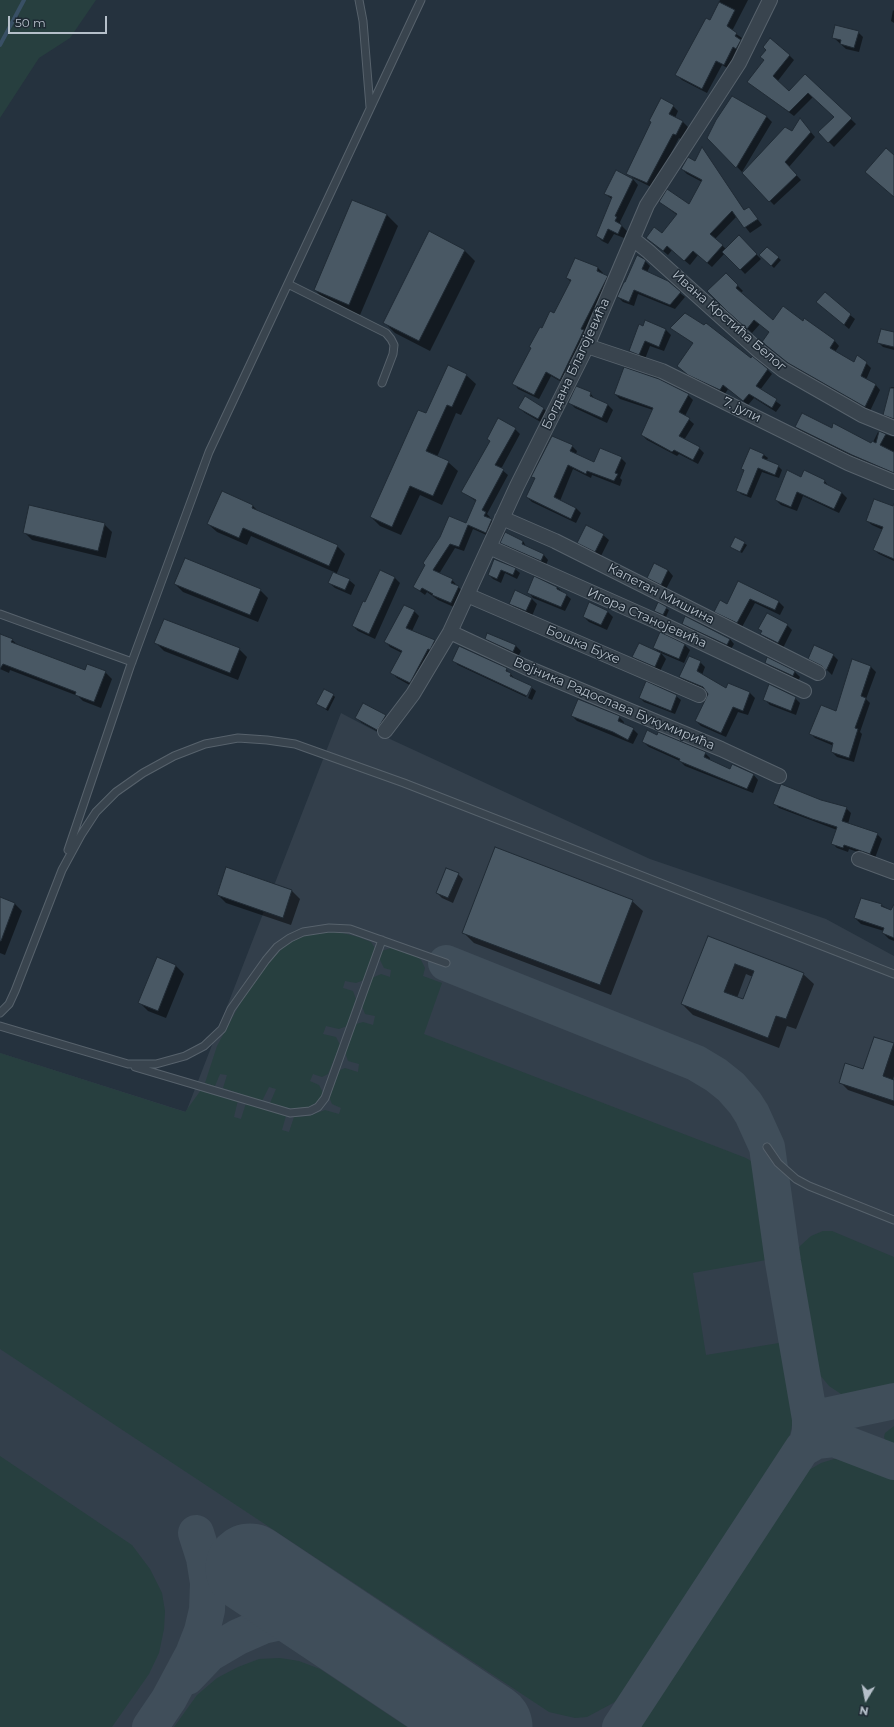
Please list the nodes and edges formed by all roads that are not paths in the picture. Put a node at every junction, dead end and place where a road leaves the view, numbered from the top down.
1 (359, 0) edge
2 (421, 0) edge
3 (770, 0) edge
4 (370, 109) junction
5 (633, 239) junction
6 (288, 284) junction
7 (587, 346) junction
8 (382, 383) dead end
9 (894, 428) edge
10 (894, 482) edge
11 (502, 518) junction
12 (489, 547) junction
13 (467, 594) junction
14 (0, 614) edge
15 (450, 632) junction
16 (132, 662) junction
17 (818, 673) dead end
18 (804, 691) dead end
19 (699, 695) dead end
20 (385, 731) dead end
21 (779, 776) dead end
22 (859, 859) dead end
23 (62, 870) junction
24 (894, 872) edge
25 (382, 940) junction
26 (446, 963) dead end
27 (894, 974) edge
28 (0, 1013) edge
29 (0, 1026) edge
30 (128, 1064) junction
31 (767, 1146) dead end
32 (894, 1220) edge

1 - 4 lane
2 - 4 lane
3 - 5 street, Богдана Благојевића
4 - 6 lane
5 - 7 street, Богдана Благојевића
5 - 9 street, Ивана Крстића Белог
6 - 8 lane
6 - 16 lane
7 - 10 street, 7. јули
7 - 11 street, Богдана Благојевића
11 - 12 street, Богдана Благојевића
11 - 17 street, Капетан Мишина
12 - 13 street, Богдана Благојевића
12 - 18 street, Игора Станојевића
13 - 15 street, Богдана Благојевића
13 - 19 street, Бошка Бухе
14 - 16 lane
15 - 20 street, Богдана Благојевића
15 - 21 street, Војника Радослава Букумирића
16 - 23 lane
22 - 24 street
23 - 27 lane
23 - 28 lane
25 - 26 lane
25 - 30 lane
25 - 30 lane
29 - 30 lane
31 - 32 lane

